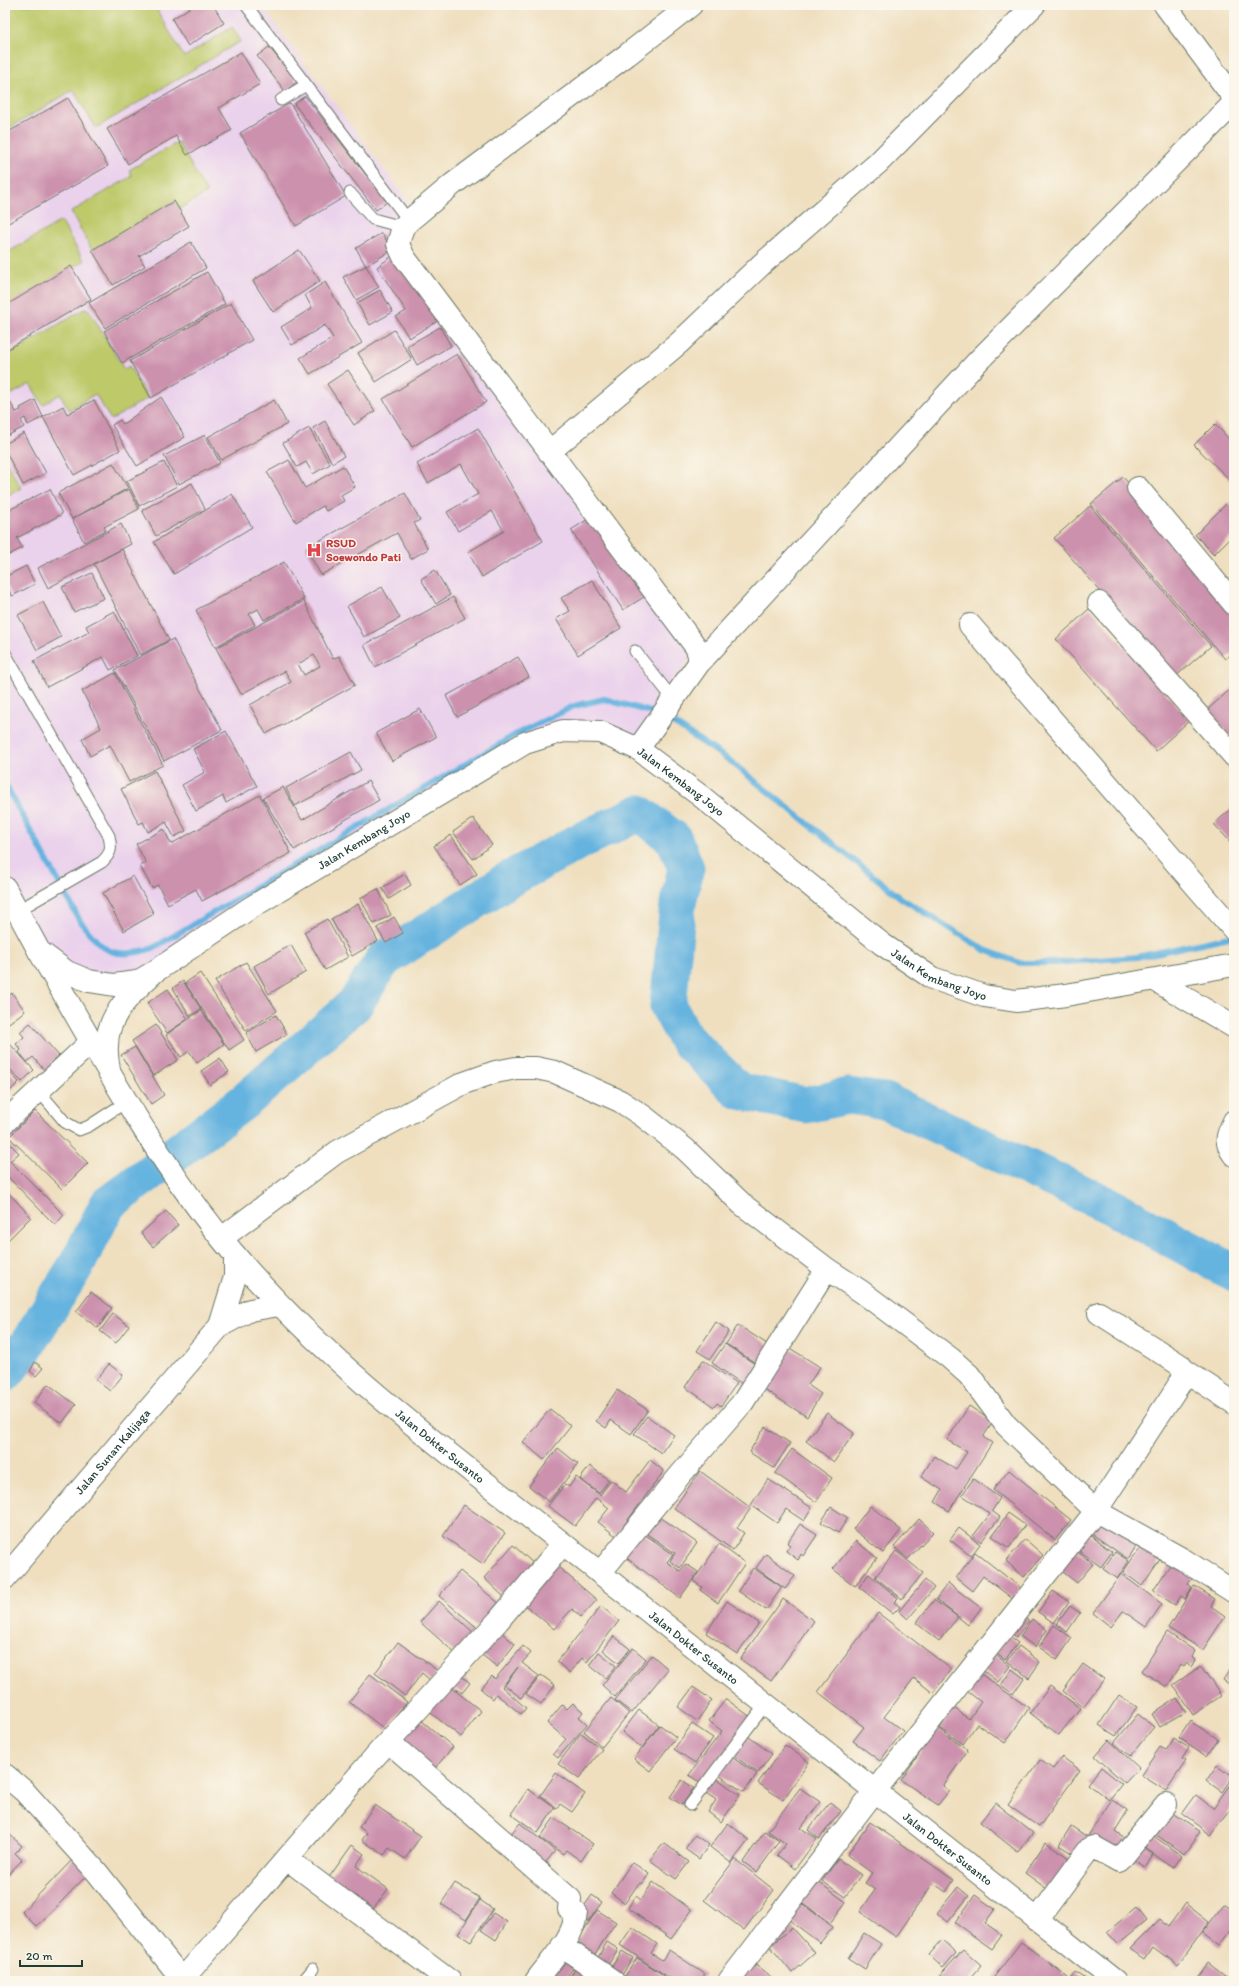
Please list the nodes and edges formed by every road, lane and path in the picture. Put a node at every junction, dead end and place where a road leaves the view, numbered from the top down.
1 (246, 5) edge
2 (691, 5) edge
3 (1034, 5) edge
4 (1164, 5) edge
5 (306, 85) junction
6 (1234, 98) edge
7 (281, 100) dead end
8 (1234, 103) edge
9 (350, 194) dead end
10 (402, 220) junction
11 (549, 452) junction
12 (1138, 488) dead end
13 (1099, 603) dead end
14 (1234, 604) edge
15 (970, 625) dead end
16 (635, 651) dead end
17 (6, 656) edge
18 (698, 663) junction
19 (673, 699) junction
20 (638, 749) junction
21 (1234, 756) edge
22 (5, 888) edge
23 (17, 911) junction
24 (1234, 930) edge
25 (39, 951) junction
26 (1234, 965) edge
27 (146, 977) junction
28 (1155, 980) junction
29 (1234, 1027) edge
30 (91, 1042) junction
31 (109, 1073) junction
32 (38, 1090) junction
33 (131, 1110) junction
34 (1234, 1121) edge
35 (5, 1122) edge
36 (1234, 1156) edge
37 (222, 1238) junction
38 (235, 1255) junction
39 (827, 1269) junction
40 (279, 1305) junction
41 (1099, 1313) dead end
42 (220, 1326) junction
43 (1184, 1370) junction
44 (1234, 1403) edge
45 (1096, 1511) junction
46 (564, 1544) junction
47 (600, 1573) junction
48 (5, 1578) edge
49 (1234, 1592) edge
50 (765, 1705) junction
51 (389, 1742) junction
52 (5, 1775) edge
53 (874, 1792) junction
54 (1166, 1804) dead end
55 (690, 1805) dead end
56 (287, 1858) junction
57 (1037, 1920) junction
58 (562, 1946) junction
59 (313, 1969) dead end
60 (182, 1980) edge
61 (303, 1981) edge
62 (450, 1981) edge
63 (536, 1981) edge
64 (613, 1981) edge
65 (729, 1981) edge
66 (1115, 1981) edge

1 - 5 lane
2 - 10 street
3 - 11 street
4 - 6 street
5 - 7 lane
5 - 10 lane
8 - 18 street
9 - 10 lane
10 - 11 street
11 - 18 street
12 - 14 street
13 - 21 street
15 - 24 street
16 - 19 lane
17 - 23 lane
18 - 19 street
19 - 20 street
20 - 27 street, Jalan Kembang Joyo
20 - 28 street, Jalan Kembang Joyo
22 - 23 street, Jalan Dokter Susanto
23 - 25 street, Jalan Dokter Susanto
25 - 27 street
25 - 30 street, Jalan Dokter Susanto
26 - 28 street, Jalan Kembang Joyo
27 - 31 street
28 - 29 street
30 - 31 street, Jalan Dokter Susanto
30 - 32 street
31 - 33 street, Jalan Dokter Susanto
32 - 33 lane
32 - 35 street
33 - 37 street, Jalan Dokter Susanto
34 - 36 street
37 - 38 street, Jalan Dokter Susanto
37 - 39 street
38 - 40 street, Jalan Dokter Susanto
38 - 42 street, Jalan Sunan Kalijaga
39 - 45 street
39 - 47 street
40 - 42 street, Jalan Sunan Kalijaga
40 - 46 street, Jalan Dokter Susanto
41 - 43 street
42 - 48 street, Jalan Sunan Kalijaga
43 - 44 street
43 - 45 street
45 - 49 street
45 - 53 street
46 - 47 street, Jalan Dokter Susanto
46 - 51 street
47 - 50 street, Jalan Dokter Susanto
50 - 53 street, Jalan Dokter Susanto
50 - 55 lane
51 - 56 street
51 - 58 street
52 - 60 street
53 - 57 street, Jalan Dokter Susanto
53 - 65 street
54 - 57 street
56 - 60 street
56 - 62 street
57 - 66 street, Jalan Dokter Susanto
58 - 63 street
58 - 64 street
59 - 61 lane

